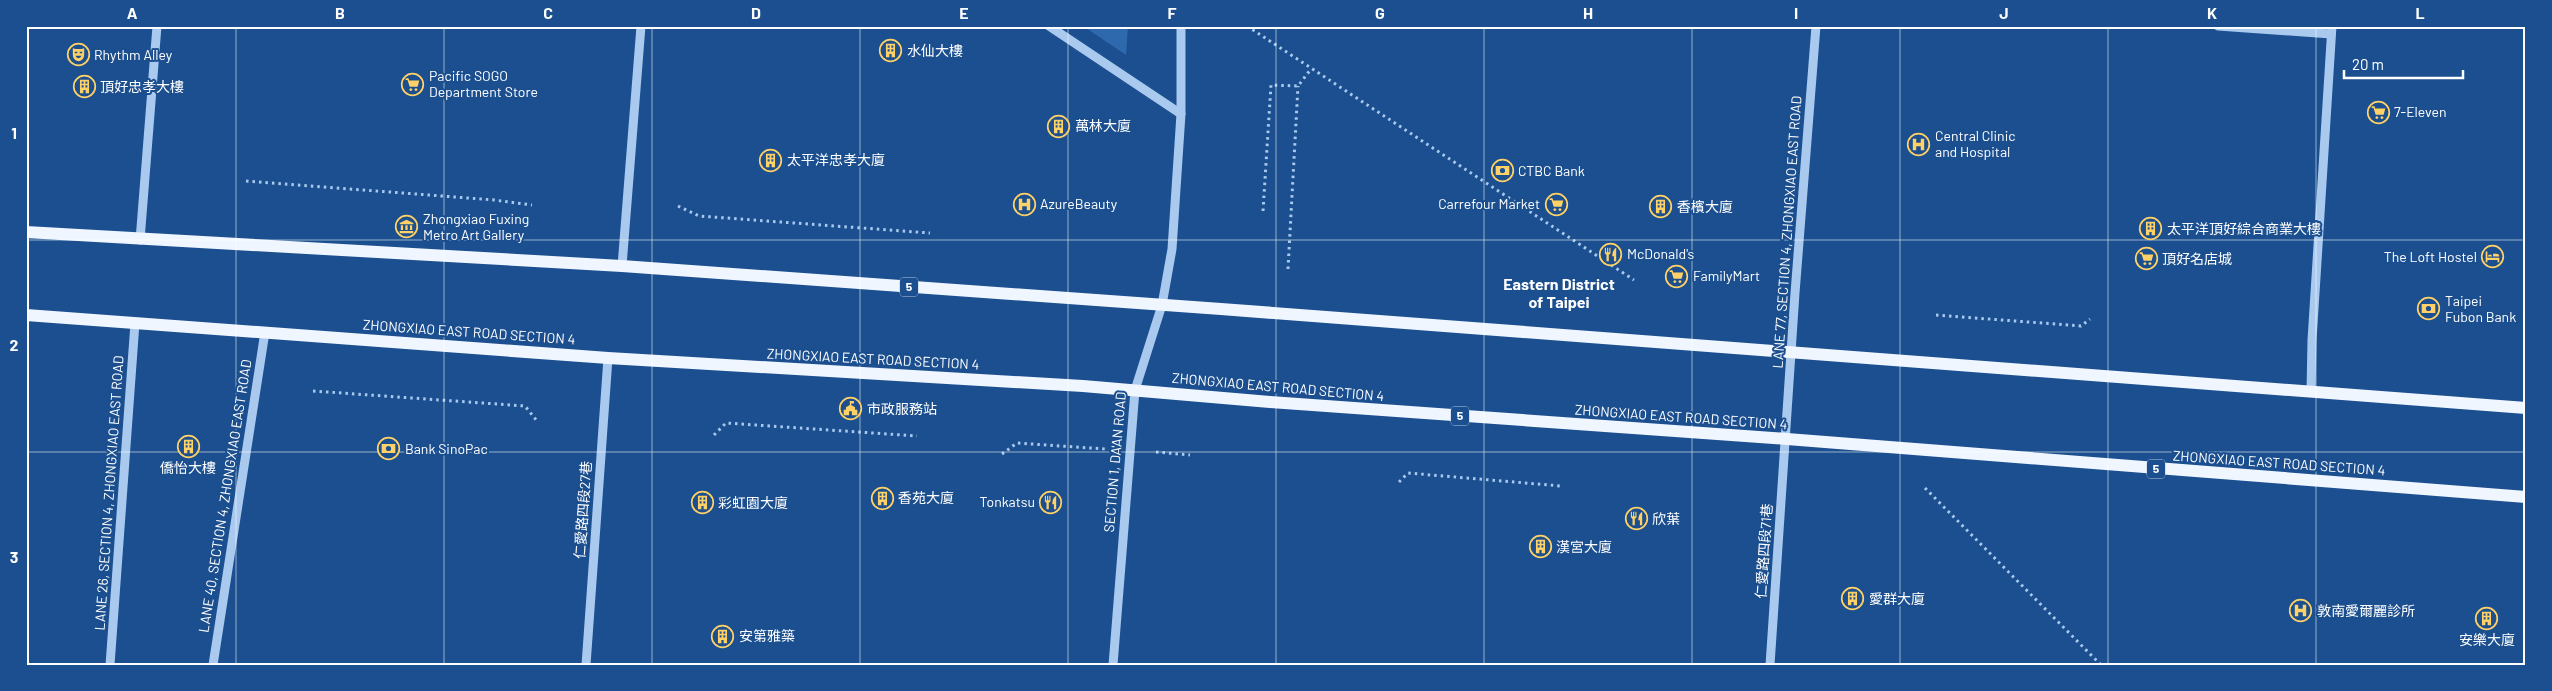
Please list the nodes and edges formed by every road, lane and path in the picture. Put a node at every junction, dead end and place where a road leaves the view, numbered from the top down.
1 (157, 26) edge
2 (642, 26) edge
3 (1049, 26) edge
4 (1180, 26) edge
5 (1247, 26) edge
6 (1816, 26) edge
7 (2218, 26) edge
8 (2332, 30) edge
9 (1311, 69) junction
10 (1298, 86) junction
11 (1181, 114) junction
12 (246, 181) dead end
13 (532, 205) dead end
14 (678, 206) dead end
15 (1264, 211) dead end
16 (26, 232) edge
17 (930, 233) dead end
18 (140, 240) junction
19 (622, 266) junction
20 (1288, 269) dead end
21 (1634, 280) dead end
22 (1162, 305) junction
23 (26, 315) edge
24 (1936, 315) dead end
25 (2090, 319) dead end
26 (135, 322) junction
27 (265, 332) junction
28 (1790, 352) junction
29 (608, 358) junction
30 (1135, 390) junction
31 (313, 391) dead end
32 (2312, 392) junction
33 (2526, 408) edge
34 (537, 421) dead end
35 (714, 435) dead end
36 (917, 436) dead end
37 (1786, 439) junction
38 (1017, 443) dead end
39 (1002, 454) dead end
40 (1399, 482) dead end
41 (1561, 486) dead end
42 (1925, 488) dead end
43 (2526, 497) edge
44 (110, 665) edge
45 (213, 665) edge
46 (586, 665) edge
47 (1113, 665) edge
48 (1770, 665) edge
49 (2101, 665) edge

1 - 18 street
2 - 19 street
3 - 11 street
4 - 11 street, SECTION 1, DA'AN ROAD
5 - 9 path
6 - 28 street, LANE 77, SECTION 4, ZHONGXIAO EAST ROAD
7 - 8 street
8 - 32 street
9 - 10 path
9 - 21 path
10 - 15 path
10 - 20 path
11 - 22 street, SECTION 1, DA'AN ROAD
12 - 13 path
14 - 17 path
16 - 18 main road, 5
18 - 19 main road, 5
19 - 22 main road, 5
22 - 28 main road, 5
22 - 30 street, SECTION 1, DA'AN ROAD
23 - 26 main road, ZHONGXIAO EAST ROAD SECTION 4 / 5
24 - 25 path
26 - 27 main road, ZHONGXIAO EAST ROAD SECTION 4 / 5
26 - 44 street, LANE 26, SECTION 4, ZHONGXIAO EAST ROAD
27 - 29 main road, ZHONGXIAO EAST ROAD SECTION 4 / 5
27 - 45 street, LANE 40, SECTION 4, ZHONGXIAO EAST ROAD
28 - 32 main road, 5
28 - 37 street, LANE 77, SECTION 4, ZHONGXIAO EAST ROAD
29 - 30 main road, ZHONGXIAO EAST ROAD SECTION 4 / 5
29 - 46 street, 仁愛路四段27巷
30 - 37 main road, ZHONGXIAO EAST ROAD SECTION 4 / 5
30 - 47 street, SECTION 1, DA'AN ROAD
31 - 34 path
32 - 33 main road, 5
35 - 36 path
37 - 43 main road, ZHONGXIAO EAST ROAD SECTION 4 / 5
37 - 48 street, 仁愛路四段71巷
38 - 39 path
40 - 41 path
42 - 49 path

